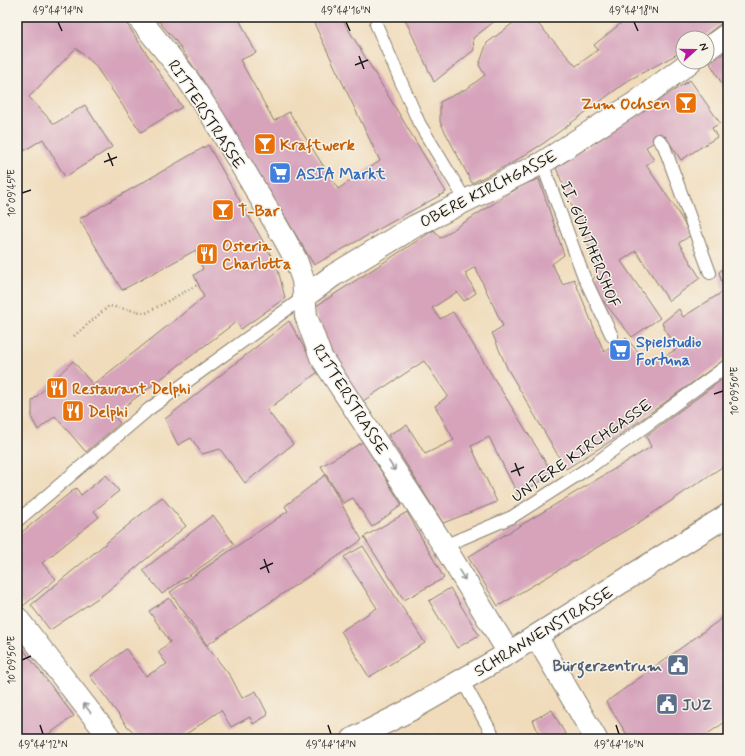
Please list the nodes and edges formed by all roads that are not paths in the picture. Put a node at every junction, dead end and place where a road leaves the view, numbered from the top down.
1 (138, 17) edge
2 (376, 24) dead end
3 (728, 34) edge
4 (715, 43) edge
5 (681, 70) edge
6 (659, 140) dead end
7 (542, 163) junction
8 (466, 201) junction
9 (710, 273) dead end
10 (304, 297) junction
11 (612, 336) dead end
12 (728, 365) edge
13 (728, 515) edge
14 (17, 521) edge
15 (444, 546) junction
16 (17, 618) edge
17 (536, 636) junction
18 (509, 653) junction
19 (462, 680) junction
20 (378, 734) edge
21 (103, 736) edge
22 (353, 739) edge
23 (495, 739) edge
24 (596, 739) edge

1 - 10 street, RITTERSTRASSE
2 - 8 lane
3 - 4 street
5 - 7 street, OBERE KIRCHGASSE
6 - 9 lane
7 - 8 street, OBERE KIRCHGASSE
7 - 11 lane, II. GÜNTHERSHOF
8 - 10 street, OBERE KIRCHGASSE
10 - 14 lane
10 -> 15 street, RITTERSTRASSE
12 - 15 lane, UNTERE KIRCHGASSE
13 - 17 street, SCHRANNENSTRASSE
15 -> 18 street, RITTERSTRASSE
21 -> 16 street
17 - 18 street, SCHRANNENSTRASSE
17 - 24 street
18 - 19 street, SCHRANNENSTRASSE
19 - 20 street, SCHRANNENSTRASSE
19 - 23 lane
20 - 22 street, SCHRANNENSTRASSE

